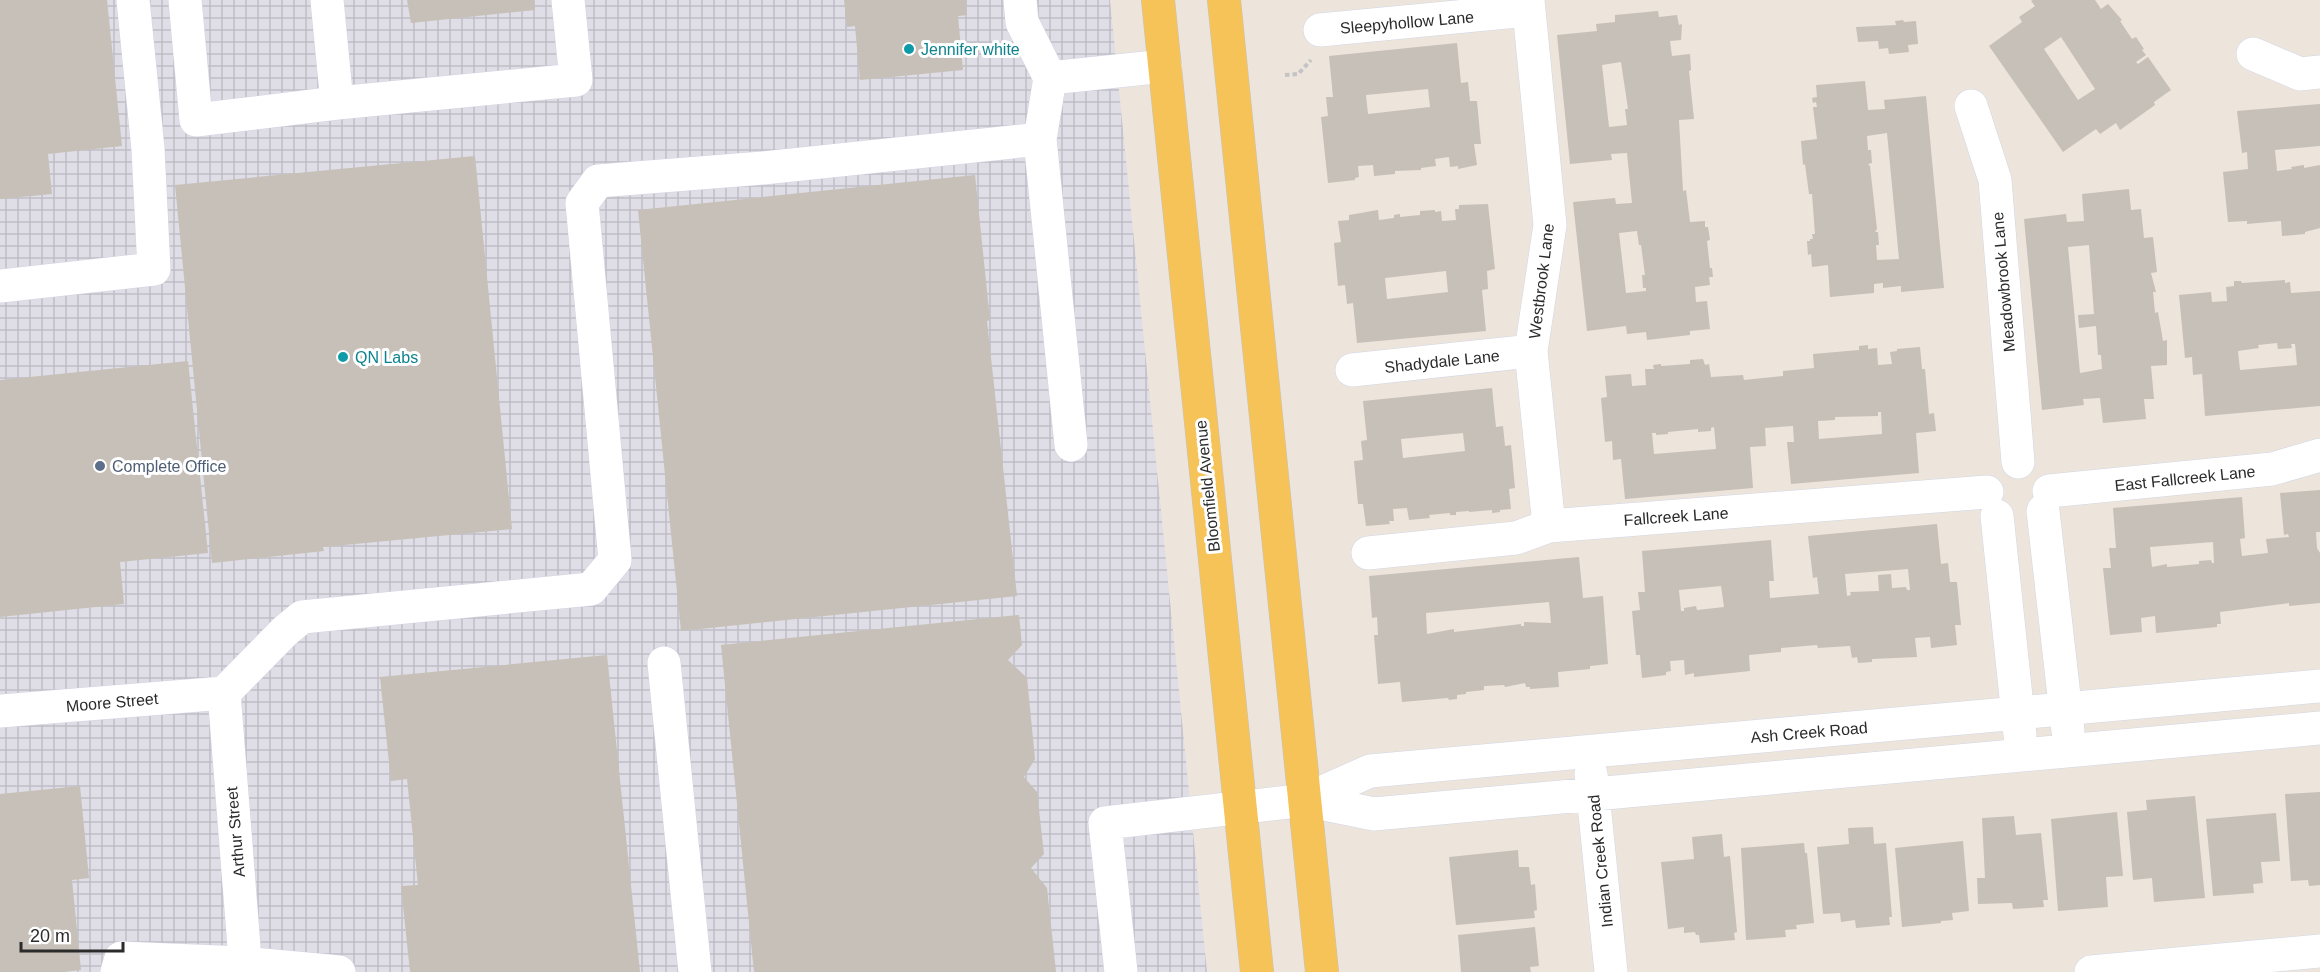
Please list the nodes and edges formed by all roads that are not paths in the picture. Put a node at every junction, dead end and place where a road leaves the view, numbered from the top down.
1 (133, 0) edge
2 (185, 0) edge
3 (327, 0) edge
4 (568, 0) edge
5 (1020, 0) edge
6 (1158, 0) edge
7 (1224, 0) edge
8 (1529, 5) edge
9 (1320, 30) dead end
10 (2253, 54) dead end
11 (1165, 66) junction
12 (2320, 72) edge
13 (1050, 78) junction
14 (337, 103) junction
15 (1971, 106) dead end
16 (1040, 139) junction
17 (0, 286) edge
18 (1532, 351) junction
19 (1352, 370) dead end
20 (1071, 445) dead end
21 (2320, 455) edge
22 (2018, 462) junction
23 (2046, 501) junction
24 (1992, 504) junction
25 (1549, 526) junction
26 (1368, 553) dead end
27 (664, 663) dead end
28 (2320, 686) edge
29 (224, 693) junction
30 (2066, 710) junction
31 (0, 711) edge
32 (2018, 714) junction
33 (2320, 728) edge
34 (1589, 751) junction
35 (2070, 751) junction
36 (2022, 755) junction
37 (1593, 794) junction
38 (1305, 800) junction
39 (1240, 807) junction
40 (2320, 951) edge
41 (243, 968) edge
42 (117, 972) edge
43 (339, 972) edge
44 (696, 972) edge
45 (1121, 972) edge
46 (1257, 972) edge
47 (1322, 972) edge
48 (1611, 972) edge
49 (2091, 972) edge

1 - 17 street
2 - 14 street
3 - 14 street
4 - 14 street
5 - 13 street
6 - 11 main road, Bloomfield Avenue
7 - 38 main road
8 - 9 street, Sleepyhollow Lane
8 - 18 street, Westbrook Lane
10 - 12 street
11 - 13 street
11 - 39 main road, Bloomfield Avenue
13 - 16 street
15 - 22 street, Meadowbrook Lane
16 - 20 street
16 - 29 street
18 - 19 street, Shadydale Lane
18 - 25 street, Westbrook Lane
21 - 23 street, East Fallcreek Lane
22 - 23 street
22 - 24 street
23 - 24 street
23 - 30 street
24 - 25 street, Fallcreek Lane
24 - 32 street
25 - 26 street, Fallcreek Lane
27 - 44 street
28 - 30 street, Ash Creek Road
29 - 31 street, Moore Street
29 - 41 street, Arthur Street
30 - 32 street, Ash Creek Road
30 - 35 street
32 - 34 street, Ash Creek Road
32 - 36 street
33 - 35 street, Ash Creek Road
34 - 37 street, Indian Creek Road
34 - 38 street, Ash Creek Road
35 - 36 street, Ash Creek Road
36 - 37 street, Ash Creek Road
37 - 38 street, Ash Creek Road
37 - 48 street, Indian Creek Road
38 - 39 street, Ash Creek Road
38 - 47 main road
39 - 45 street, Ash Creek Road
39 - 46 main road, Bloomfield Avenue
40 - 49 street
41 - 42 street
41 - 43 street

